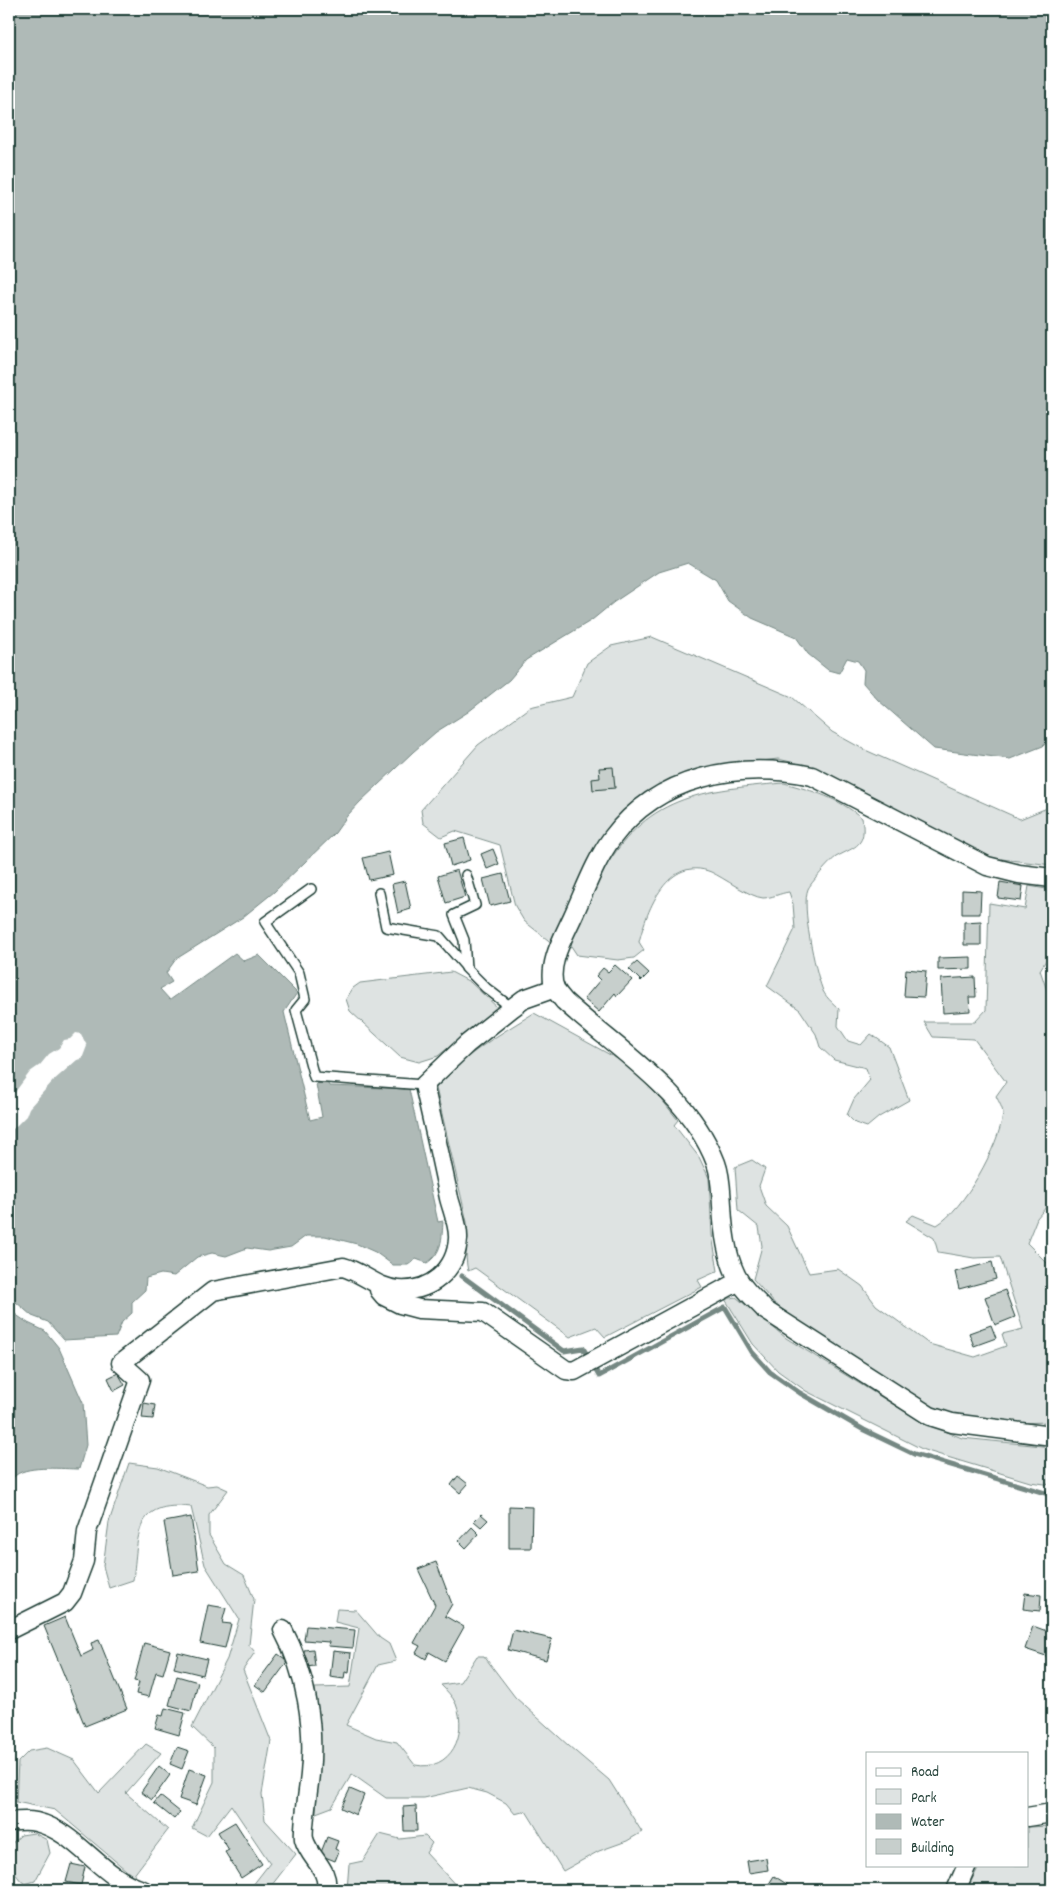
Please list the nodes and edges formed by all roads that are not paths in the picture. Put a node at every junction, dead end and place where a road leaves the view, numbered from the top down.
1 (466, 875) dead end
2 (1052, 878) edge
3 (310, 889) dead end
4 (379, 893) dead end
5 (466, 968) junction
6 (555, 988) junction
7 (512, 1008) junction
8 (424, 1085) junction
9 (370, 1280) junction
10 (739, 1281) junction
11 (1052, 1436) edge
12 (9, 1630) edge
13 (283, 1630) dead end
14 (1052, 1813) edge
15 (1028, 1817) edge
16 (9, 1822) edge
17 (968, 1866) edge
18 (143, 1890) edge
19 (326, 1890) edge
20 (956, 1890) edge

1 - 5 lane
2 - 6 street
3 - 8 lane
4 - 5 lane
5 - 7 lane
6 - 7 street
6 - 10 street
7 - 8 street
8 - 9 street
9 - 10 street
9 - 12 street
10 - 11 street
13 - 19 street
14 - 15 street
16 - 18 street
17 - 20 street

